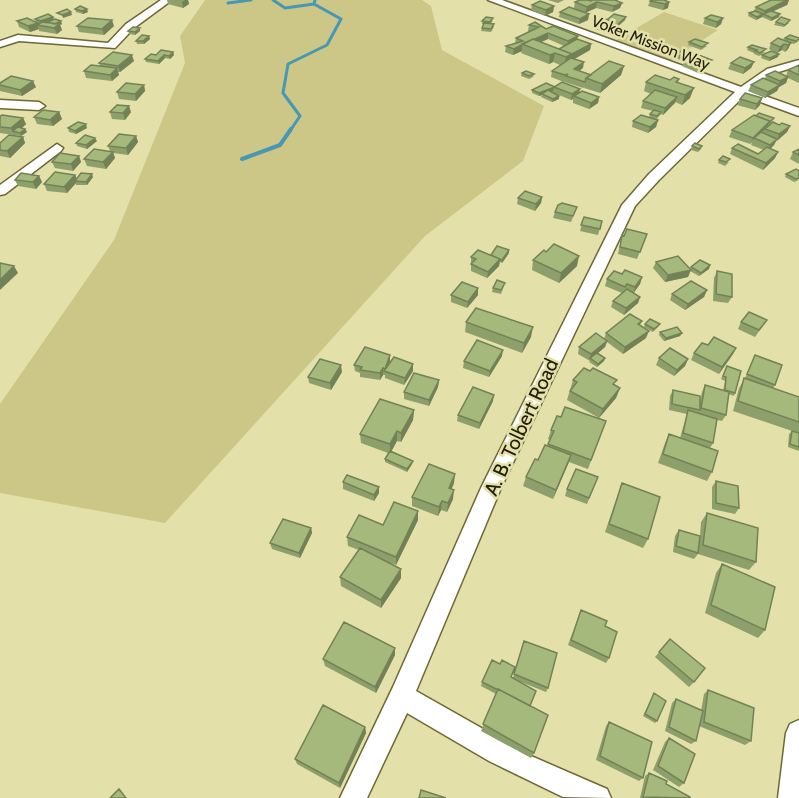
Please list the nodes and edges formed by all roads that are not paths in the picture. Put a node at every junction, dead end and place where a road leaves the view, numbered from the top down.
1 (167, 0) edge
2 (493, 0) edge
3 (0, 44) edge
4 (799, 63) edge
5 (742, 92) junction
6 (0, 104) edge
7 (39, 106) dead end
8 (799, 112) edge
9 (57, 148) dead end
10 (0, 191) edge
11 (402, 696) junction
12 (799, 733) edge
13 (353, 798) edge
14 (598, 798) edge
15 (791, 798) edge

1 - 3 street
2 - 5 street, Voker Mission Way
4 - 5 street, A. B. Tolbert Road
5 - 8 street, Voker Mission Way
5 - 11 street, A. B. Tolbert Road
6 - 7 street
9 - 10 street
11 - 13 street, A. B. Tolbert Road
11 - 14 street
12 - 15 street

